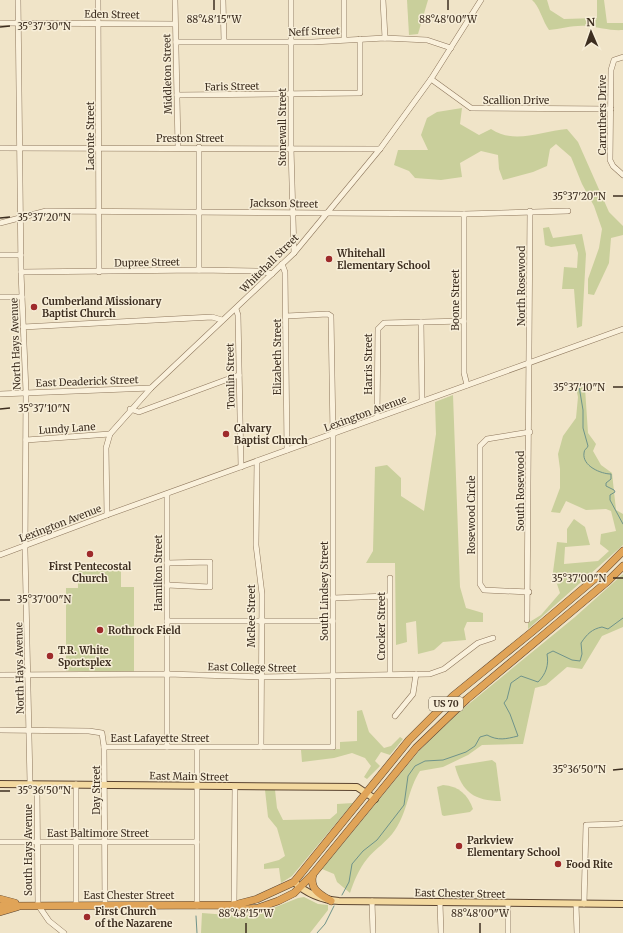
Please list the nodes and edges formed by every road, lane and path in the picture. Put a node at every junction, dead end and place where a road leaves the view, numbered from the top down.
1 (18, 0) edge
2 (98, 0) edge
3 (175, 0) edge
4 (223, 0) edge
5 (291, 0) edge
6 (344, 0) edge
7 (383, 0) edge
8 (481, 0) edge
9 (0, 23) edge
10 (18, 23) junction
11 (98, 23) junction
12 (175, 24) junction
13 (385, 38) junction
14 (344, 39) junction
15 (360, 39) junction
16 (224, 41) junction
17 (176, 42) junction
18 (291, 42) junction
19 (451, 48) junction
20 (623, 57) edge
21 (431, 79) junction
22 (291, 94) junction
23 (177, 96) junction
24 (611, 109) junction
25 (99, 147) junction
26 (178, 147) junction
27 (0, 148) edge
28 (19, 148) junction
29 (199, 148) junction
30 (291, 148) junction
31 (380, 149) junction
32 (623, 175) edge
33 (99, 211) junction
34 (199, 211) junction
35 (530, 211) junction
36 (568, 211) dead end
37 (293, 212) junction
38 (328, 213) junction
39 (464, 214) junction
40 (21, 218) junction
41 (0, 223) edge
42 (294, 253) junction
43 (0, 255) edge
44 (21, 255) junction
45 (282, 264) junction
46 (199, 270) junction
47 (22, 272) junction
48 (99, 272) junction
49 (272, 274) junction
50 (0, 297) edge
51 (22, 297) junction
52 (236, 309) junction
53 (286, 316) junction
54 (222, 320) junction
55 (464, 321) junction
56 (421, 322) junction
57 (23, 327) junction
58 (623, 329) edge
59 (530, 361) junction
60 (239, 375) junction
61 (467, 385) junction
62 (151, 388) junction
63 (26, 392) junction
64 (0, 394) edge
65 (422, 401) junction
66 (130, 409) junction
67 (377, 417) junction
68 (530, 432) junction
69 (110, 434) junction
70 (333, 434) junction
71 (26, 440) junction
72 (287, 450) junction
73 (257, 461) junction
74 (241, 467) junction
75 (167, 494) junction
76 (107, 515) junction
77 (25, 546) junction
78 (623, 551) edge
79 (0, 555) edge
80 (167, 563) junction
81 (623, 566) edge
82 (390, 578) dead end
83 (167, 585) junction
84 (529, 592) junction
85 (389, 596) junction
86 (333, 598) junction
87 (528, 620) dead end
88 (167, 621) junction
89 (260, 621) junction
90 (333, 621) junction
91 (493, 638) dead end
92 (167, 674) junction
93 (390, 674) junction
94 (416, 674) junction
95 (0, 675) edge
96 (28, 675) junction
97 (260, 677) junction
98 (334, 677) junction
99 (395, 716) dead end
100 (0, 730) edge
101 (29, 730) junction
102 (167, 747) junction
103 (196, 747) junction
104 (260, 747) junction
105 (334, 747) joint
106 (104, 748) junction
107 (30, 783) junction
108 (0, 784) edge
109 (76, 784) junction
110 (104, 785) junction
111 (197, 785) junction
112 (235, 787) junction
113 (366, 793) junction
114 (375, 798) junction
115 (623, 822) edge
116 (0, 842) edge
117 (37, 842) junction
118 (76, 842) junction
119 (105, 842) junction
120 (197, 842) junction
121 (313, 874) junction
122 (294, 882) junction
123 (300, 888) junction
124 (0, 899) edge
125 (331, 901) junction
126 (372, 901) junction
127 (440, 903) junction
128 (508, 904) junction
129 (576, 904) junction
130 (584, 904) junction
131 (623, 904) edge
132 (21, 905) junction
133 (38, 905) junction
134 (76, 905) junction
135 (105, 905) junction
136 (234, 905) junction
137 (0, 906) edge
138 (197, 906) junction
139 (0, 912) edge
140 (64, 933) edge
141 (373, 933) edge
142 (441, 933) edge
143 (508, 933) edge
144 (577, 933) edge

1 - 10 street, North Hays Avenue
2 - 11 street, Laconte Street
3 - 12 street, Middleton Street
4 - 16 street
5 - 18 street, Stonewall Street
6 - 14 street
7 - 13 street
8 - 19 street, Whitehall Street
9 - 10 street, Eden Street
10 - 11 street, Eden Street
10 - 28 street, North Hays Avenue
11 - 12 street, Eden Street
11 - 25 street, Laconte Street
12 - 17 street, Middleton Street
13 - 15 street, Neff Street
13 - 19 street, Neff Street
14 - 15 street, Neff Street
14 - 18 street, Neff Street
15 - 22 street, Faris Street
16 - 17 street, Neff Street
16 - 18 street, Neff Street
17 - 23 street, Middleton Street
18 - 22 street, Stonewall Street
19 - 21 street, Whitehall Street
20 - 24 street, Carruthers Drive
21 - 24 street, Scallion Drive
21 - 31 street, Whitehall Street
22 - 23 street, Faris Street
22 - 30 street, Stonewall Street
23 - 26 street, Middleton Street
24 - 32 street, Carruthers Drive
25 - 26 street, Preston Street
25 - 28 street, Preston Street
25 - 33 street, Laconte Street
26 - 29 street, Preston Street
27 - 28 street, Preston Street
28 - 40 street, North Hays Avenue
29 - 30 street, Preston Street
29 - 34 street
30 - 31 street, Preston Street
30 - 37 street, Stonewall Street
31 - 38 street, Whitehall Street
33 - 34 street, Jackson Street
33 - 40 street, Jackson Street
33 - 48 street, Laconte Street
34 - 37 street, Jackson Street
34 - 46 street
35 - 36 street, Jackson Street
35 - 39 street, Jackson Street
35 - 59 street, North Rosewood
37 - 38 street, Jackson Street
37 - 42 street, Stonewall Street
38 - 39 street, Jackson Street
38 - 42 street, Whitehall Street
39 - 55 street, Boone Street
40 - 41 street, Jackson Street
40 - 44 street, North Hays Avenue
42 - 45 street, Whitehall Street
43 - 44 street
44 - 47 street, North Hays Avenue
45 - 49 street, Whitehall Street
45 - 53 street, Elizabeth Street
46 - 48 street, Dupree Street
46 - 49 street, Dupree Street
47 - 48 street, Dupree Street
47 - 51 street, North Hays Avenue
49 - 52 street, Whitehall Street
50 - 51 street
51 - 57 street, North Hays Avenue
52 - 54 street, Whitehall Street
52 - 60 street, Tomlin Street
53 - 70 street, South Lindsey Street
53 - 72 street, Elizabeth Street
54 - 57 street
54 - 62 street, Whitehall Street
55 - 56 street, Harris Street
55 - 61 street, Boone Street
56 - 65 street
56 - 67 street, Harris Street
57 - 63 street, North Hays Avenue
58 - 59 street, Lexington Avenue
59 - 61 street, Lexington Avenue
59 - 68 street, South Rosewood
60 - 66 street
60 - 74 street, Tomlin Street
61 - 65 street, Lexington Avenue
62 - 63 street, East Deaderick Street
62 - 66 street, Whitehall Street
63 - 64 street, East Deaderick Street
63 - 71 street, North Hays Avenue
65 - 67 street, Lexington Avenue
66 - 69 street, Whitehall Street
67 - 70 street, Lexington Avenue
68 - 84 street, South Rosewood
68 - 84 street, Rosewood Circle
69 - 71 street, Lundy Lane
69 - 76 street, Whitehall Street
70 - 72 street, Lexington Avenue
70 - 86 street, South Lindsey Street
71 - 77 street, North Hays Avenue
72 - 73 street, Lexington Avenue
73 - 74 street, Lexington Avenue
73 - 89 street, McRee Street
74 - 75 street, Lexington Avenue
75 - 76 street, Lexington Avenue
75 - 80 street, Hamilton Street
76 - 77 street, Lexington Avenue
77 - 79 street, Lexington Avenue
77 - 96 street, North Hays Avenue
78 - 113 highway, US 70
80 - 83 street, Hamilton Street
80 - 83 street
81 - 114 highway, US 70
82 - 85 street, Crocker Street
83 - 88 street, Hamilton Street
84 - 87 street, South Rosewood
85 - 86 street
85 - 93 street, Crocker Street
86 - 90 street, South Lindsey Street
88 - 89 street
88 - 92 street, Hamilton Street
89 - 90 street
89 - 97 street, McRee Street
90 - 98 street, South Lindsey Street
91 - 94 street, East College Street
92 - 96 street, East College Street
92 - 97 street, East College Street
92 - 102 street, Hamilton Street
93 - 94 street, East College Street
93 - 98 street, East College Street
94 - 99 street
95 - 96 street, East College Street
96 - 101 street, North Hays Avenue
97 - 98 street, East College Street
97 - 104 street, McRee Street
98 - 105 street, South Lindsey Street
100 - 101 street, East Lafayette Street
101 - 106 street, East Lafayette Street
101 - 107 street, North Hays Avenue
102 - 103 street, East Lafayette Street
102 - 106 street, East Lafayette Street
103 - 104 street, East Lafayette Street
103 - 111 street
104 - 105 street, East Lafayette Street
106 - 110 street, Day Street
107 - 108 main road, East Main Street
107 - 109 main road, East Main Street
107 - 117 street, South Hays Avenue
109 - 110 main road, East Main Street
109 - 118 street
110 - 111 main road, East Main Street
110 - 119 street, Day Street
111 - 112 main road, East Main Street
111 - 120 street
112 - 113 main road, East Main Street
112 - 136 street
113 - 114 main road, East Main Street
113 - 122 highway, US 70
114 - 121 highway, US 70
115 - 130 street
116 - 117 street, East Baltimore Street
117 - 118 street, East Baltimore Street
117 - 133 street, South Hays Avenue
118 - 119 street, East Baltimore Street
118 - 134 street
119 - 120 street, East Baltimore Street
119 - 135 street, Day Street
120 - 138 street
121 - 123 highway, US 70
121 - 125 highway
122 - 123 main road, East Chester Street
122 - 136 highway, US 70
123 - 125 main road, East Chester Street
123 - 136 highway, East Chester Street / US 70
124 - 132 highway
125 - 126 main road, East Chester Street
126 - 127 main road, East Chester Street
126 - 141 street
127 - 128 main road, East Chester Street
127 - 142 street
128 - 129 main road, East Chester Street
128 - 143 street
129 - 130 main road, East Chester Street
129 - 144 street
130 - 131 main road, East Chester Street
132 - 133 highway, East Chester Street / US 70
132 - 137 highway, East Chester Street / US 70
132 - 139 highway
133 - 134 highway, East Chester Street / US 70
133 - 140 street, South Hays Avenue
134 - 135 highway, East Chester Street / US 70
135 - 138 highway, East Chester Street / US 70
136 - 138 highway, East Chester Street / US 70

